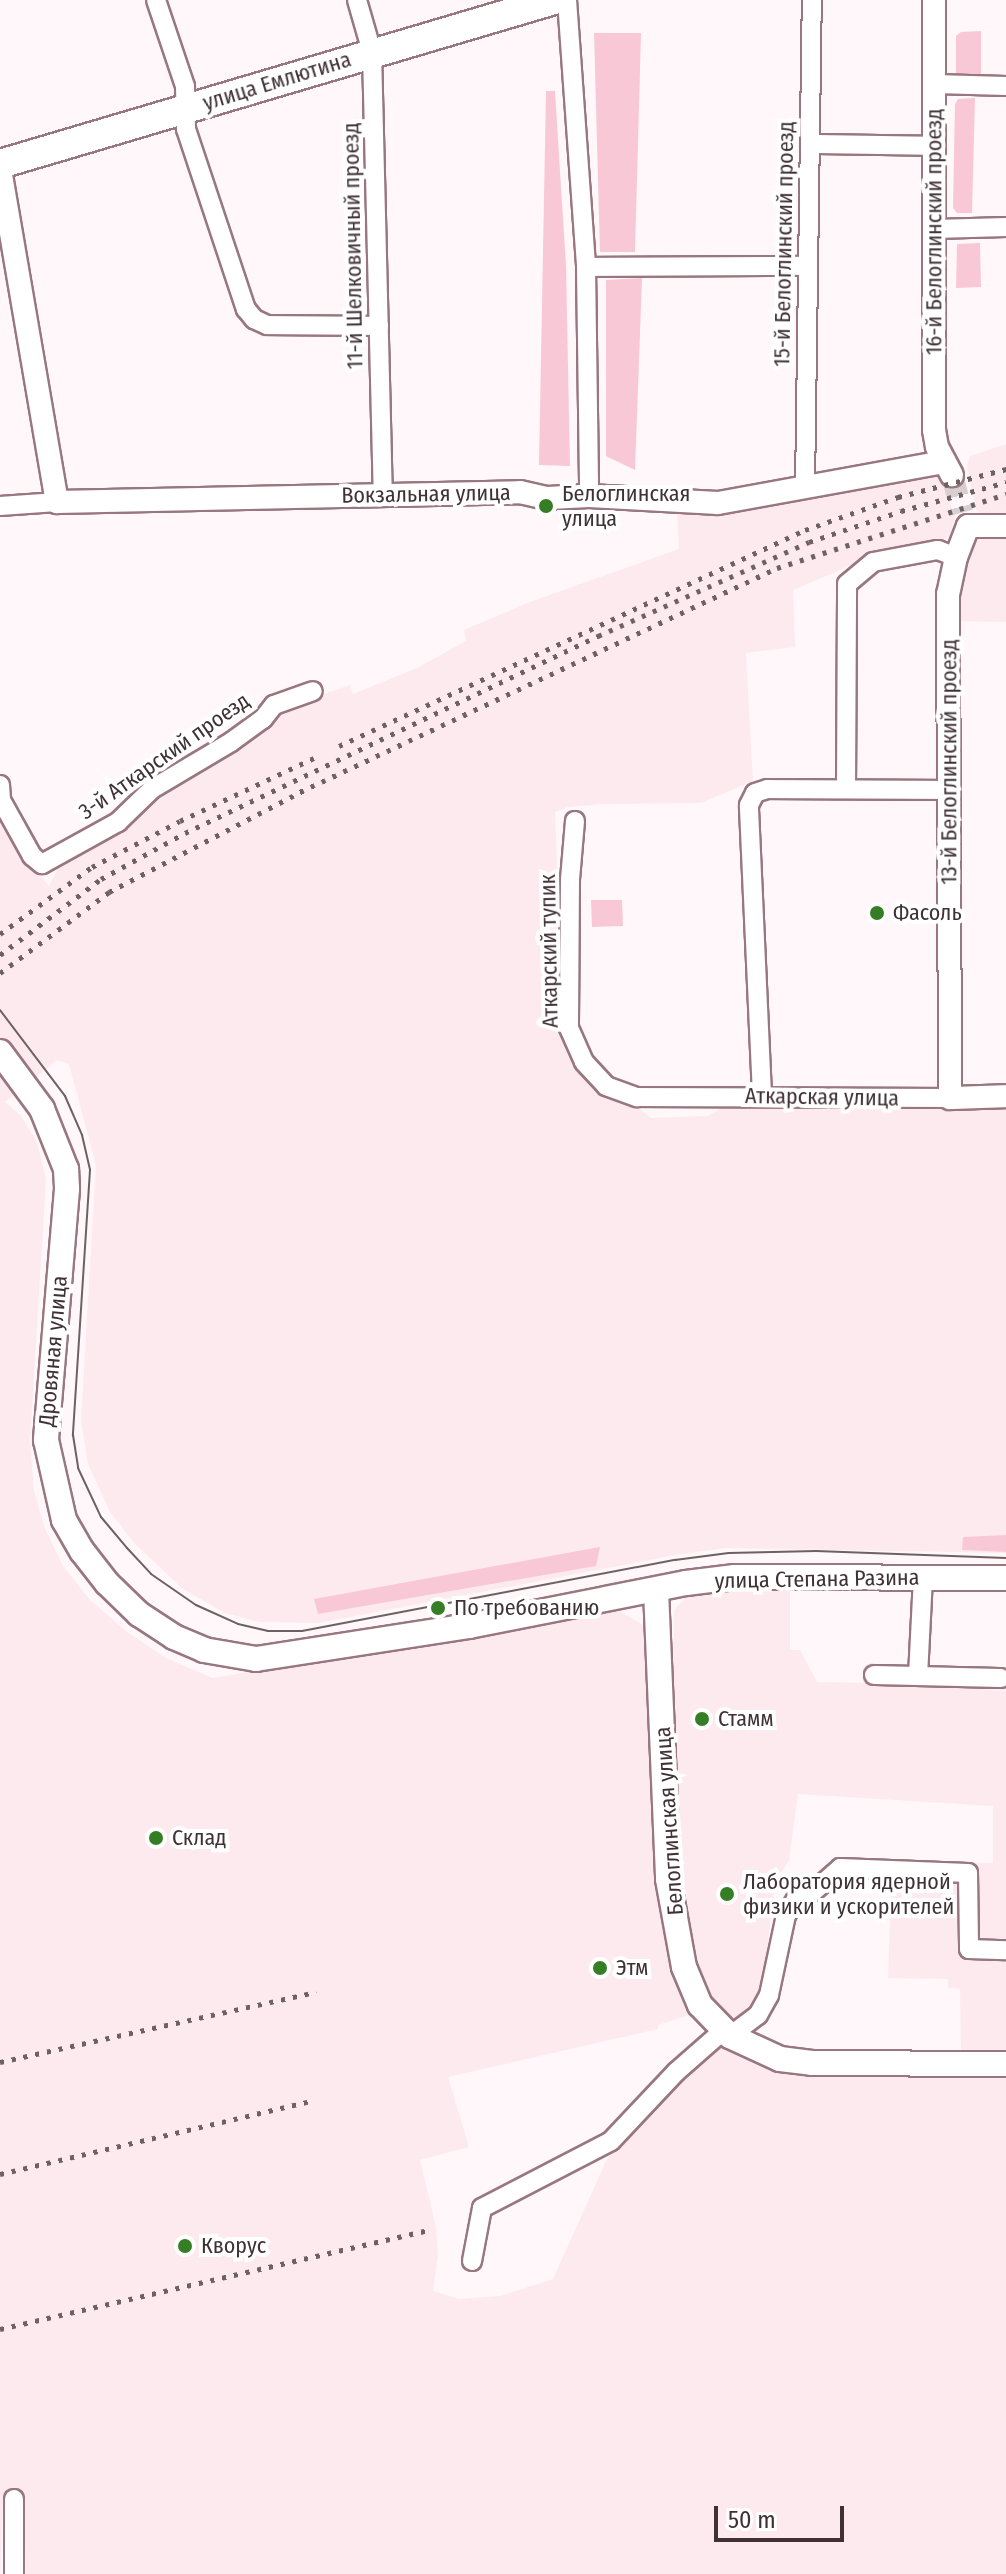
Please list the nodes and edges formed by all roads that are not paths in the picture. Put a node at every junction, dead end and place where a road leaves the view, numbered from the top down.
1 (156, 0) edge
2 (357, 0) edge
3 (554, 0) edge
4 (567, 0) edge
5 (812, 0) edge
6 (934, 0) edge
7 (372, 52) junction
8 (935, 84) junction
9 (1006, 86) edge
10 (185, 109) junction
11 (810, 144) junction
12 (935, 146) junction
13 (0, 166) edge
14 (5, 227) edge
15 (1006, 227) edge
16 (935, 229) junction
17 (808, 266) junction
18 (586, 267) junction
19 (379, 326) junction
20 (948, 469) joint
21 (805, 488) junction
22 (383, 494) junction
23 (589, 496) junction
24 (57, 502) junction
25 (0, 506) edge
26 (1006, 526) edge
27 (956, 557) junction
28 (313, 691) dead end
29 (0, 785) edge
30 (846, 789) junction
31 (949, 790) junction
32 (575, 821) dead end
33 (0, 1052) edge
34 (762, 1095) junction
35 (1006, 1096) edge
36 (637, 1097) joint
37 (950, 1098) junction
38 (923, 1578) junction
39 (1006, 1578) edge
40 (656, 1590) junction
41 (204, 1650) joint
42 (874, 1675) dead end
43 (918, 1676) junction
44 (1001, 1678) dead end
45 (1006, 1950) edge
46 (727, 2033) junction
47 (1006, 2064) edge
48 (472, 2261) dead end
49 (14, 2499) dead end
50 (14, 2574) edge

1 - 10 street
2 - 7 street, 11-й Шелковичный проезд
3 - 7 main road, улица Емлютина
4 - 18 street
5 - 11 street, 15-й Белоглинский проезд
6 - 8 street, 16-й Белоглинский проезд
7 - 10 main road, улица Емлютина
7 - 19 street, 11-й Шелковичный проезд
8 - 9 street
8 - 12 street, 16-й Белоглинский проезд
10 - 13 main road, улица Емлютина
10 - 19 street
11 - 12 street
11 - 17 street, 15-й Белоглинский проезд
12 - 16 street, 16-й Белоглинский проезд
13 - 14 street
14 - 24 street
15 - 16 street
16 - 20 street, 16-й Белоглинский проезд
17 - 18 street
17 - 21 street, 15-й Белоглинский проезд
18 - 23 street
19 - 22 street, 11-й Шелковичный проезд
20 - 21 street, Вокзальная улица
21 - 23 street, Вокзальная улица
22 - 23 street, Вокзальная улица
22 - 24 street, Вокзальная улица
24 - 25 street, Вокзальная улица
26 - 27 street, 13-й Белоглинский проезд
27 - 30 street
27 - 31 street, 13-й Белоглинский проезд
28 - 29 street, 3-й Аткарский проезд
30 - 31 street
30 - 34 street
31 - 37 street, 13-й Белоглинский проезд
32 - 36 street, Аткарский тупик
33 - 41 main road, Дровяная улица
34 - 36 street, Аткарская улица
34 - 37 street, Аткарская улица
35 - 37 street, Аткарская улица
38 - 39 main road, улица Степана Разина
38 - 40 main road, улица Степана Разина
38 - 43 street
40 - 41 main road, улица Степана Разина
40 - 46 main road, Белоглинская улица
42 - 43 street
43 - 44 street
45 - 46 street
46 - 47 main road
46 - 48 street
49 - 50 street

